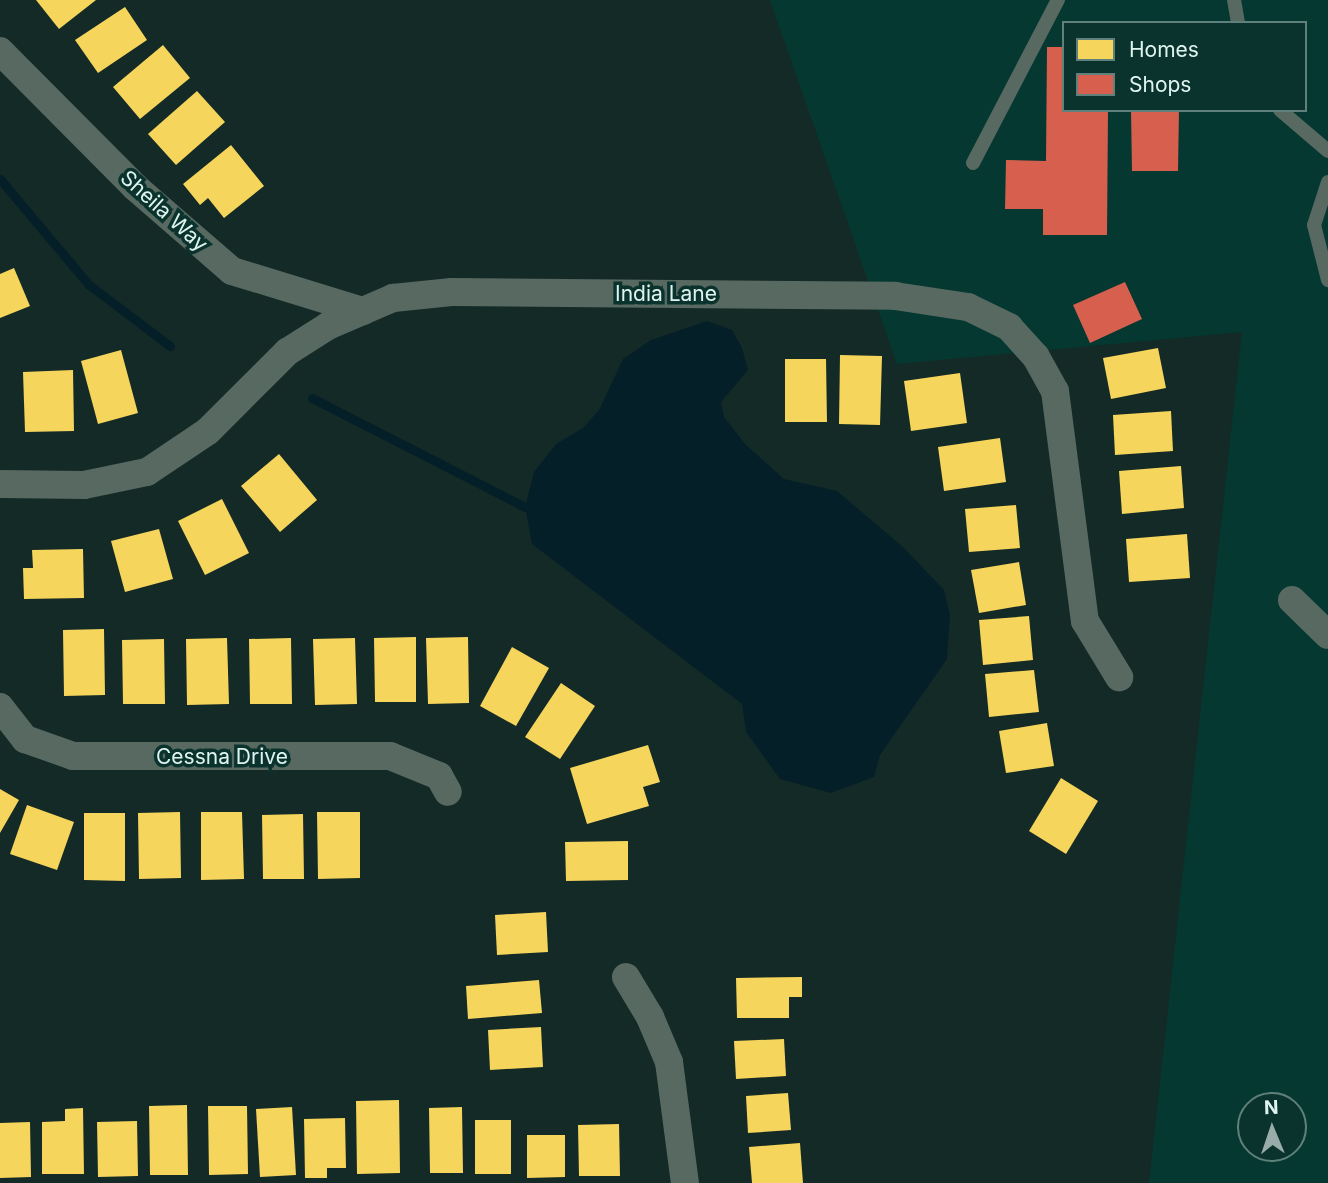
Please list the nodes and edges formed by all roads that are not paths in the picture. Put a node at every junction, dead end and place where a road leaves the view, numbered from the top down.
1 (1058, 0) edge
2 (1234, 0) edge
3 (1238, 21) edge
4 (0, 51) edge
5 (1282, 112) edge
6 (1328, 151) edge
7 (973, 163) dead end
8 (1328, 183) edge
9 (1328, 280) edge
10 (363, 311) junction
11 (0, 484) edge
12 (1292, 600) dead end
13 (1328, 635) edge
14 (1119, 677) dead end
15 (0, 707) edge
16 (448, 792) dead end
17 (626, 977) dead end
18 (685, 1183) edge

1 - 7 lane
2 - 3 lane
4 - 10 street, Sheila Way
5 - 6 lane
8 - 9 lane
10 - 11 street, India Lane
10 - 14 street, India Lane
12 - 13 street
15 - 16 street, Cessna Drive
17 - 18 street

